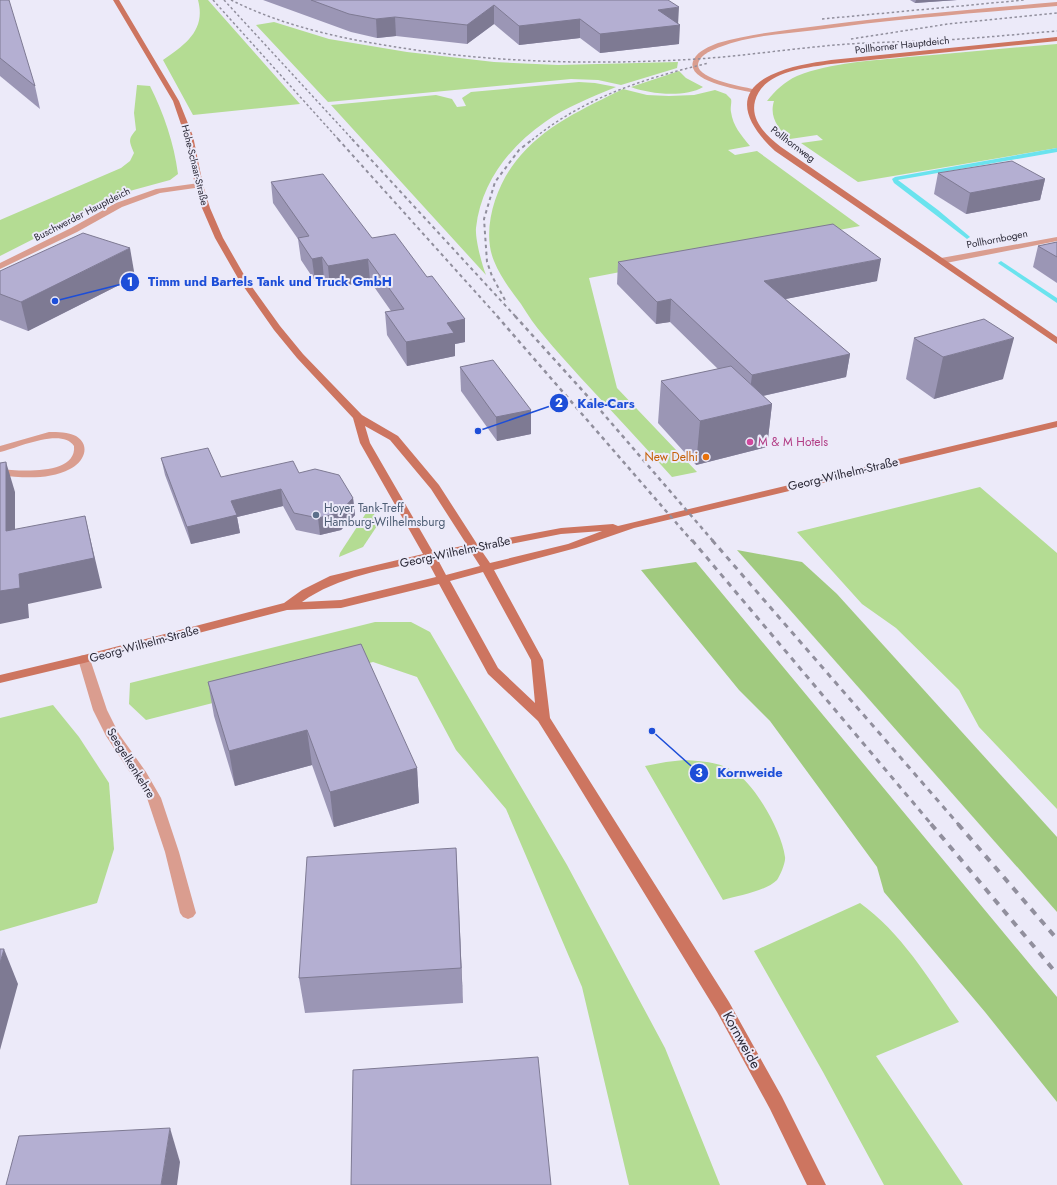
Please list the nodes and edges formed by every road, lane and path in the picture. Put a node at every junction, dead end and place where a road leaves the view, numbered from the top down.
1 (116, 0) edge
2 (1057, 4) edge
3 (1057, 39) edge
4 (755, 90) junction
5 (199, 185) junction
6 (1057, 239) edge
7 (941, 261) junction
8 (0, 266) edge
9 (1057, 340) edge
10 (358, 417) junction
11 (1057, 424) edge
12 (0, 449) edge
13 (0, 472) edge
14 (630, 526) junction
15 (474, 547) junction
16 (430, 556) junction
17 (487, 568) junction
18 (442, 579) junction
19 (287, 606) junction
20 (84, 659) junction
21 (0, 680) edge
22 (543, 718) junction
23 (188, 913) dead end
24 (817, 1185) edge

1 - 5 main road, Hohe-Schaar-Straße
2 - 4 street
3 - 4 main road, Pollhorner Hauptdeich
4 - 7 main road, Pollhornweg
5 - 8 street, Buschwerder Hauptdeich
5 - 10 main road, Hohe-Schaar-Straße
6 - 7 street, Pollhornbogen
7 - 9 main road, Pollhornweg
10 - 15 main road, Hohe-Schaar-Straße
10 - 16 main road, Hohe-Schaar-Straße
11 - 14 main road, Georg-Wilhelm-Straße
12 - 13 street
14 - 15 main road, Georg-Wilhelm-Straße
14 - 17 main road, Georg-Wilhelm-Straße
15 - 16 main road, Georg-Wilhelm-Straße
15 - 17 main road, Kornweide
16 - 18 main road, Kornweide
16 - 19 main road, Georg-Wilhelm-Straße
17 - 18 main road, Georg-Wilhelm-Straße
17 - 22 main road, Kornweide
18 - 19 main road, Georg-Wilhelm-Straße
18 - 22 main road, Kornweide
19 - 20 main road, Georg-Wilhelm-Straße
20 - 21 main road, Georg-Wilhelm-Straße
20 - 23 street, Seegelkenkehre
22 - 24 main road, Kornweide

